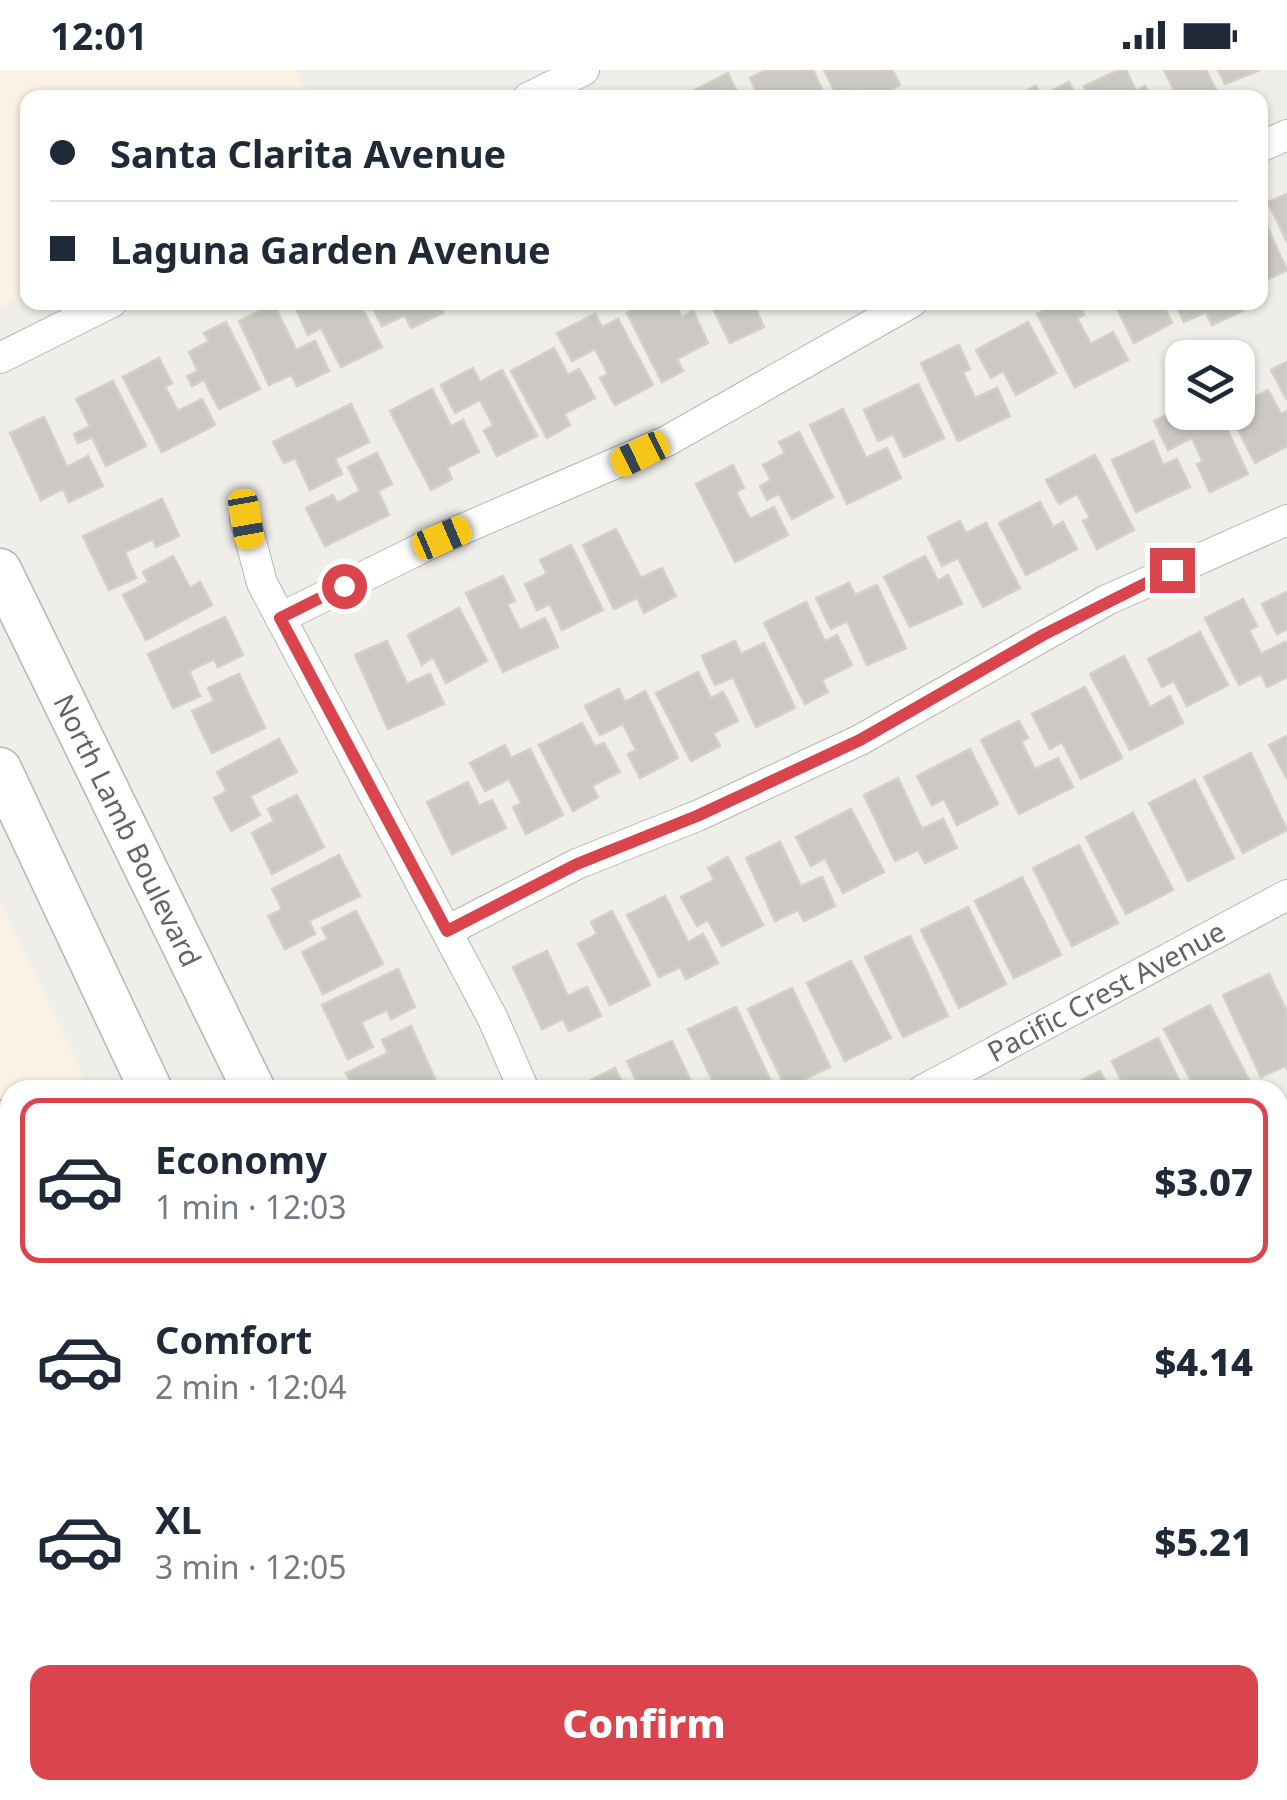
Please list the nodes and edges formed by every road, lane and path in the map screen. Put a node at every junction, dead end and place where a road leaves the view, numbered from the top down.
1 (584, 70) edge
2 (537, 85) edge
3 (96, 310) edge
4 (898, 310) edge
5 (0, 358) edge
6 (246, 519) dead end
7 (1287, 520) edge
8 (0, 570) edge
9 (280, 618) junction
10 (5, 794) edge
11 (1287, 895) edge
12 (447, 931) junction
13 (147, 1080) edge
14 (249, 1080) edge
15 (519, 1080) edge
16 (942, 1080) edge

1 - 2 street
3 - 5 street
4 - 9 street
6 - 9 street
7 - 12 street
8 - 14 main road, North Lamb Boulevard
9 - 12 street
10 - 13 main road
11 - 16 street, Pacific Crest Avenue
12 - 15 street

